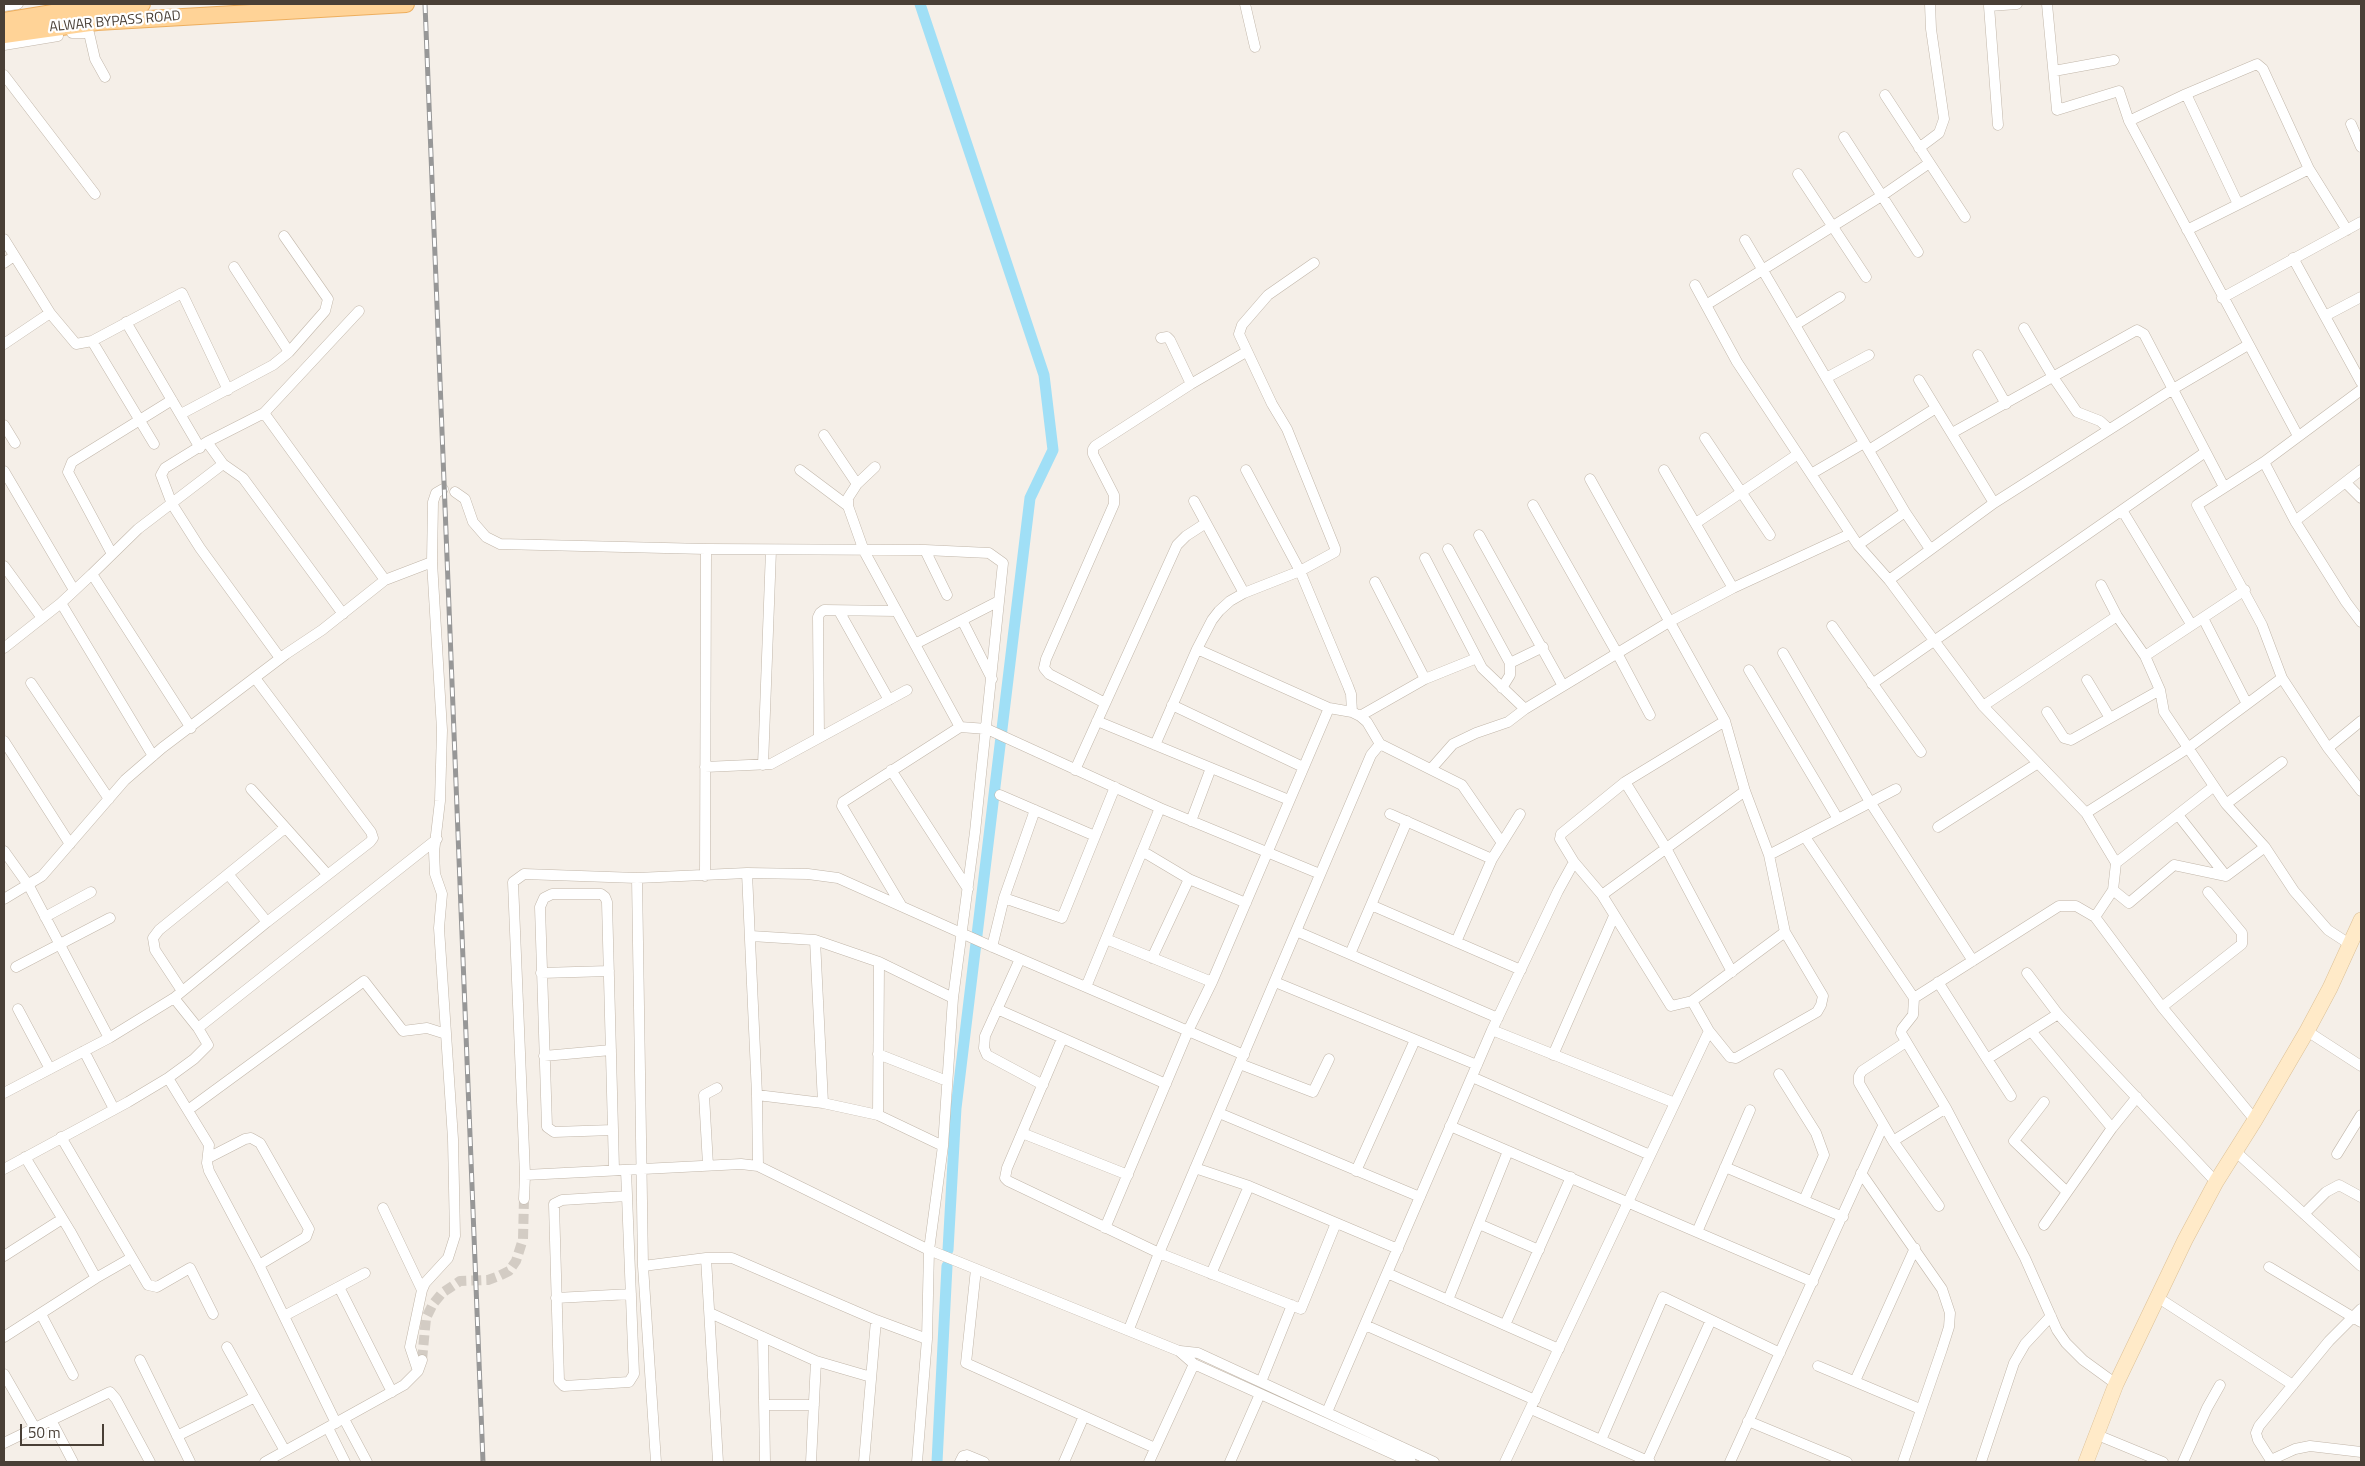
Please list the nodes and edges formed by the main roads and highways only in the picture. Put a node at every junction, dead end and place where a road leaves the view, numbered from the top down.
1 (142, 4) edge
2 (406, 4) edge
3 (4, 21) edge
4 (4, 35) edge

1 - 3 main road, ALWAR BYPASS ROAD
2 - 4 main road, ALWAR BYPASS ROAD

